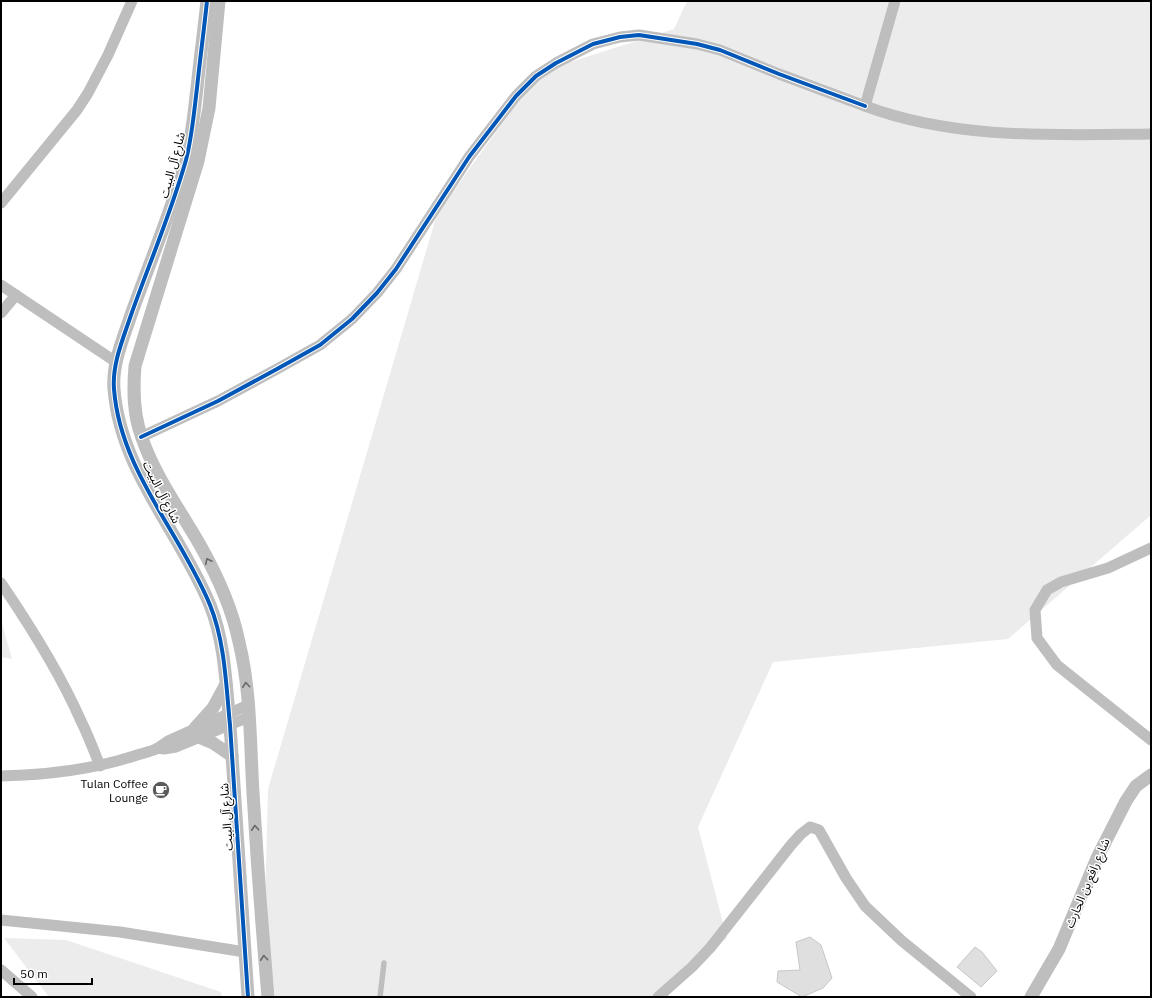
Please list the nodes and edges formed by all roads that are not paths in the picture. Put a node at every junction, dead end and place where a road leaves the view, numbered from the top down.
1 (132, 1) edge
2 (207, 1) edge
3 (219, 1) edge
4 (895, 1) edge
5 (865, 106) junction
6 (1151, 134) edge
7 (1, 203) edge
8 (1, 285) edge
9 (16, 295) junction
10 (1, 313) edge
11 (116, 362) junction
12 (141, 437) junction
13 (1151, 548) edge
14 (1, 583) edge
15 (226, 684) junction
16 (248, 711) junction
17 (229, 719) junction
18 (197, 733) junction
19 (1151, 740) edge
20 (232, 756) junction
21 (100, 766) junction
22 (1151, 774) edge
23 (1, 776) edge
24 (1, 920) edge
25 (245, 952) junction
26 (384, 963) dead end
27 (1, 970) edge
28 (32, 997) edge
29 (248, 997) edge
30 (268, 997) edge
31 (380, 997) edge
32 (658, 997) edge
33 (971, 997) edge
34 (1031, 997) edge

1 - 7 street
2 - 11 street, شارع آل البيت
3 - 12 street, شارع آل البيت
4 - 5 street
5 - 6 street
5 - 12 street
8 - 9 street
9 - 10 street
9 - 11 street
11 - 15 street, شارع آل البيت
16 -> 12 street, شارع آل البيت
13 - 19 street
14 - 21 street
15 - 17 street, شارع آل البيت
15 - 18 street
16 - 17 street
30 -> 16 street, شارع آل البيت
17 - 18 street
17 - 20 street, شارع آل البيت
18 - 20 street
18 - 21 street
20 - 25 street, شارع آل البيت
21 - 23 street
22 - 34 street, شارع رافع بن الحارث
24 - 25 street
25 - 29 street, شارع آل البيت
26 - 31 lane
27 - 28 street
32 - 33 street

